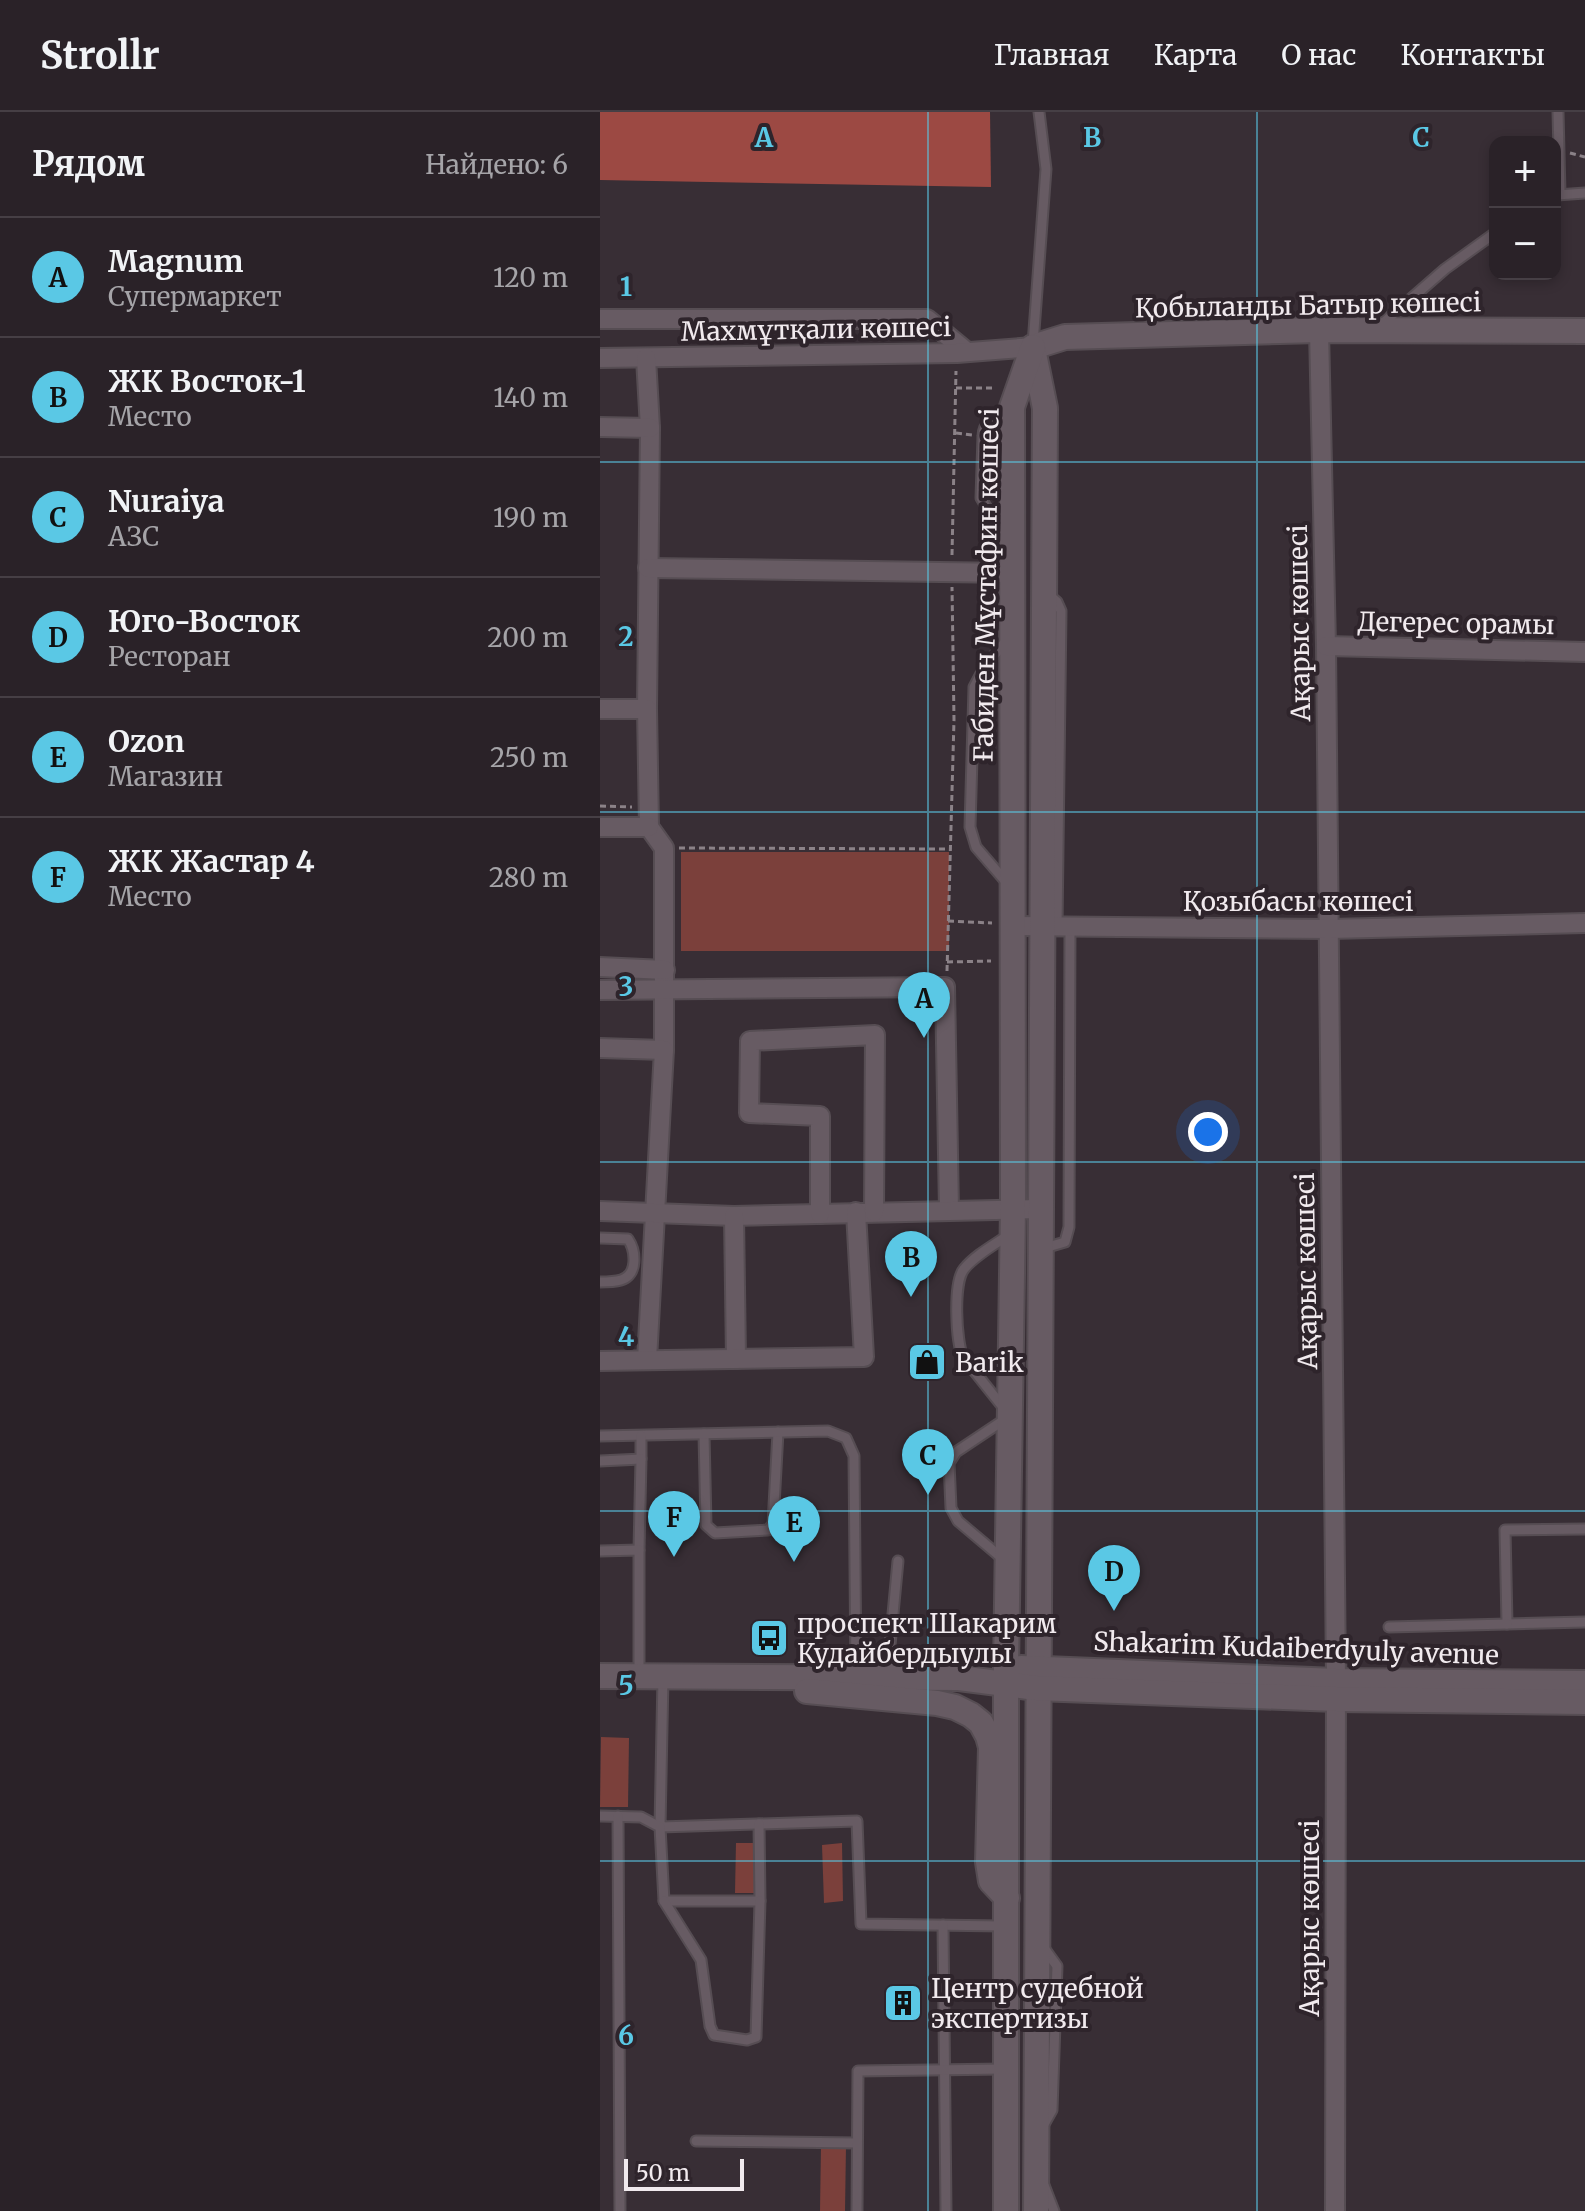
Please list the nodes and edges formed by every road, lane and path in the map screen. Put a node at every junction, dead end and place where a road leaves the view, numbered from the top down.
1 (1039, 112) edge
2 (1558, 112) edge
3 (1558, 136) edge
4 (1585, 193) edge
5 (1561, 194) edge
6 (1489, 237) edge
7 (600, 319) edge
8 (1319, 330) junction
9 (1373, 331) junction
10 (1585, 331) edge
11 (1033, 347) junction
12 (962, 352) junction
13 (600, 358) edge
14 (646, 358) junction
15 (956, 388) junction
16 (1015, 397) junction
17 (600, 427) edge
18 (650, 428) junction
19 (1012, 561) junction
20 (648, 568) junction
21 (952, 572) junction
22 (1012, 635) junction
23 (1326, 646) junction
24 (1585, 652) edge
25 (600, 709) edge
26 (647, 709) junction
27 (600, 806) edge
28 (649, 807) junction
29 (600, 827) edge
30 (649, 827) junction
31 (664, 848) junction
32 (950, 849) junction
33 (1012, 888) junction
34 (948, 921) junction
35 (1585, 923) edge
36 (1012, 925) junction
37 (1056, 927) junction
38 (1329, 929) junction
39 (1012, 961) junction
40 (947, 962) junction
41 (600, 967) edge
42 (665, 970) junction
43 (945, 987) junction
44 (664, 989) junction
45 (600, 990) edge
46 (600, 1048) edge
47 (664, 1050) junction
48 (1040, 1209) junction
49 (949, 1210) junction
50 (600, 1211) edge
51 (654, 1211) junction
52 (865, 1212) junction
53 (820, 1214) junction
54 (734, 1216) junction
55 (1013, 1220) junction
56 (600, 1238) edge
57 (1040, 1249) junction
58 (600, 1282) edge
59 (736, 1359) junction
60 (647, 1360) junction
61 (600, 1361) edge
62 (1010, 1416) junction
63 (778, 1432) junction
64 (704, 1434) junction
65 (600, 1436) edge
66 (641, 1436) junction
67 (641, 1459) junction
68 (600, 1461) edge
69 (1585, 1529) edge
70 (639, 1550) junction
71 (600, 1551) edge
72 (898, 1561) dead end
73 (1008, 1563) junction
74 (1585, 1622) edge
75 (1507, 1624) junction
76 (1389, 1627) dead end
77 (600, 1676) edge
78 (651, 1676) junction
79 (772, 1677) junction
80 (856, 1677) junction
81 (887, 1677) junction
82 (1006, 1677) junction
83 (1037, 1678) junction
84 (1585, 1683) edge
85 (1336, 1690) junction
86 (1585, 1702) edge
87 (600, 1816) edge
88 (618, 1816) junction
89 (759, 1824) junction
90 (660, 1827) junction
91 (1007, 1899) junction
92 (664, 1901) junction
93 (760, 1901) junction
94 (943, 1925) junction
95 (1007, 1926) junction
96 (1007, 2069) junction
97 (943, 2070) junction
98 (696, 2141) dead end
99 (857, 2143) junction
100 (1036, 2166) junction
101 (620, 2211) edge
102 (857, 2211) edge
103 (946, 2211) edge
104 (1006, 2211) edge
105 (1036, 2211) edge
106 (1054, 2211) edge
107 (1335, 2211) edge

1 - 11 lane
2 - 3 lane
4 - 5 lane
6 - 9 lane
7 - 12 street
8 - 9 street, Қобыланды Батыр көшесі
8 - 11 street, Қобыланды Батыр көшесі
8 - 23 street, Ақарыс көшесі
9 - 10 street, Қобыланды Батыр көшесі
11 - 12 street, Махмұтқали көшесі
11 - 16 street, Ғабиден Мұстафин көшесі
11 - 37 street
12 - 14 street, Махмұтқали көшесі
12 - 15 path
13 - 14 street, Махмұтқали көшесі
14 - 18 street
15 - 16 path
15 - 21 path
16 - 19 street, Ғабиден Мұстафин көшесі
17 - 18 street
18 - 20 street
19 - 21 street
19 - 22 street, Ғабиден Мұстафин көшесі
20 - 21 street
20 - 26 street
21 - 32 path
22 - 33 street, Ғабиден Мұстафин көшесі
22 - 33 lane
23 - 24 street, Дегерес орамы
23 - 38 street, Ақарыс көшесі
25 - 26 street
26 - 28 street
27 - 28 path
28 - 30 street
29 - 30 street
30 - 31 street
31 - 32 path
31 - 42 street
32 - 34 path
33 - 36 street, Ғабиден Мұстафин көшесі
34 - 36 path
34 - 40 path
35 - 38 street, Қозыбасы көшесі
36 - 37 street, Қозыбасы көшесі
36 - 39 street, Ғабиден Мұстафин көшесі
37 - 38 street, Қозыбасы көшесі
37 - 48 street
37 - 57 lane
38 - 85 street, Ақарыс көшесі
39 - 40 path
39 - 55 street, Ғабиден Мұстафин көшесі
40 - 43 path
41 - 42 street
42 - 44 street
43 - 44 street
43 - 49 street
44 - 45 street
44 - 47 street
46 - 47 street
47 - 51 street
48 - 55 street
48 - 57 street
49 - 52 street
49 - 55 street
50 - 51 street
51 - 54 street
51 - 60 street
52 - 53 street
52 - 53 street
52 - 59 street
53 - 54 street
54 - 59 street
55 - 62 street, Ғабиден Мұстафин көшесі
55 - 62 lane
56 - 58 lane
57 - 83 street
59 - 60 street
60 - 61 street
62 - 73 street, Ғабиден Мұстафин көшесі
62 - 73 lane
63 - 64 lane
63 - 64 lane
63 - 80 lane
64 - 66 lane
65 - 66 lane
66 - 67 lane
67 - 68 lane
67 - 70 lane
69 - 75 lane
70 - 71 lane
70 - 78 lane
72 - 81 lane
73 - 82 street, Ғабиден Мұстафин көшесі
74 - 75 lane
75 - 76 lane
77 - 78 street, Shakarim Kudaiberdyuly avenue
78 - 79 street, Shakarim Kudaiberdyuly avenue
78 - 90 lane
79 - 80 street, Shakarim Kudaiberdyuly avenue
79 - 91 street
80 - 81 street, Shakarim Kudaiberdyuly avenue
81 - 82 street, Shakarim Kudaiberdyuly avenue
82 - 83 street, Shakarim Kudaiberdyuly avenue
82 - 91 street, Ғабиден Мұстафин көшесі
83 - 85 street, Shakarim Kudaiberdyuly avenue
83 - 100 street
84 - 85 street, Shakarim Kudaiberdyuly avenue
85 - 86 street, Shakarim Kudaiberdyuly avenue
85 - 107 street, Ақарыс көшесі
87 - 88 lane
88 - 90 lane
88 - 101 lane
89 - 90 lane
89 - 93 lane
89 - 94 lane
90 - 92 lane
91 - 95 street, Ғабиден Мұстафин көшесі
92 - 93 lane
92 - 93 lane
94 - 95 lane
94 - 97 lane
95 - 96 street, Ғабиден Мұстафин көшесі
96 - 97 lane
96 - 104 street, Ғабиден Мұстафин көшесі
97 - 99 lane
97 - 103 lane
98 - 99 lane
99 - 102 lane
100 - 105 street
100 - 106 lane

